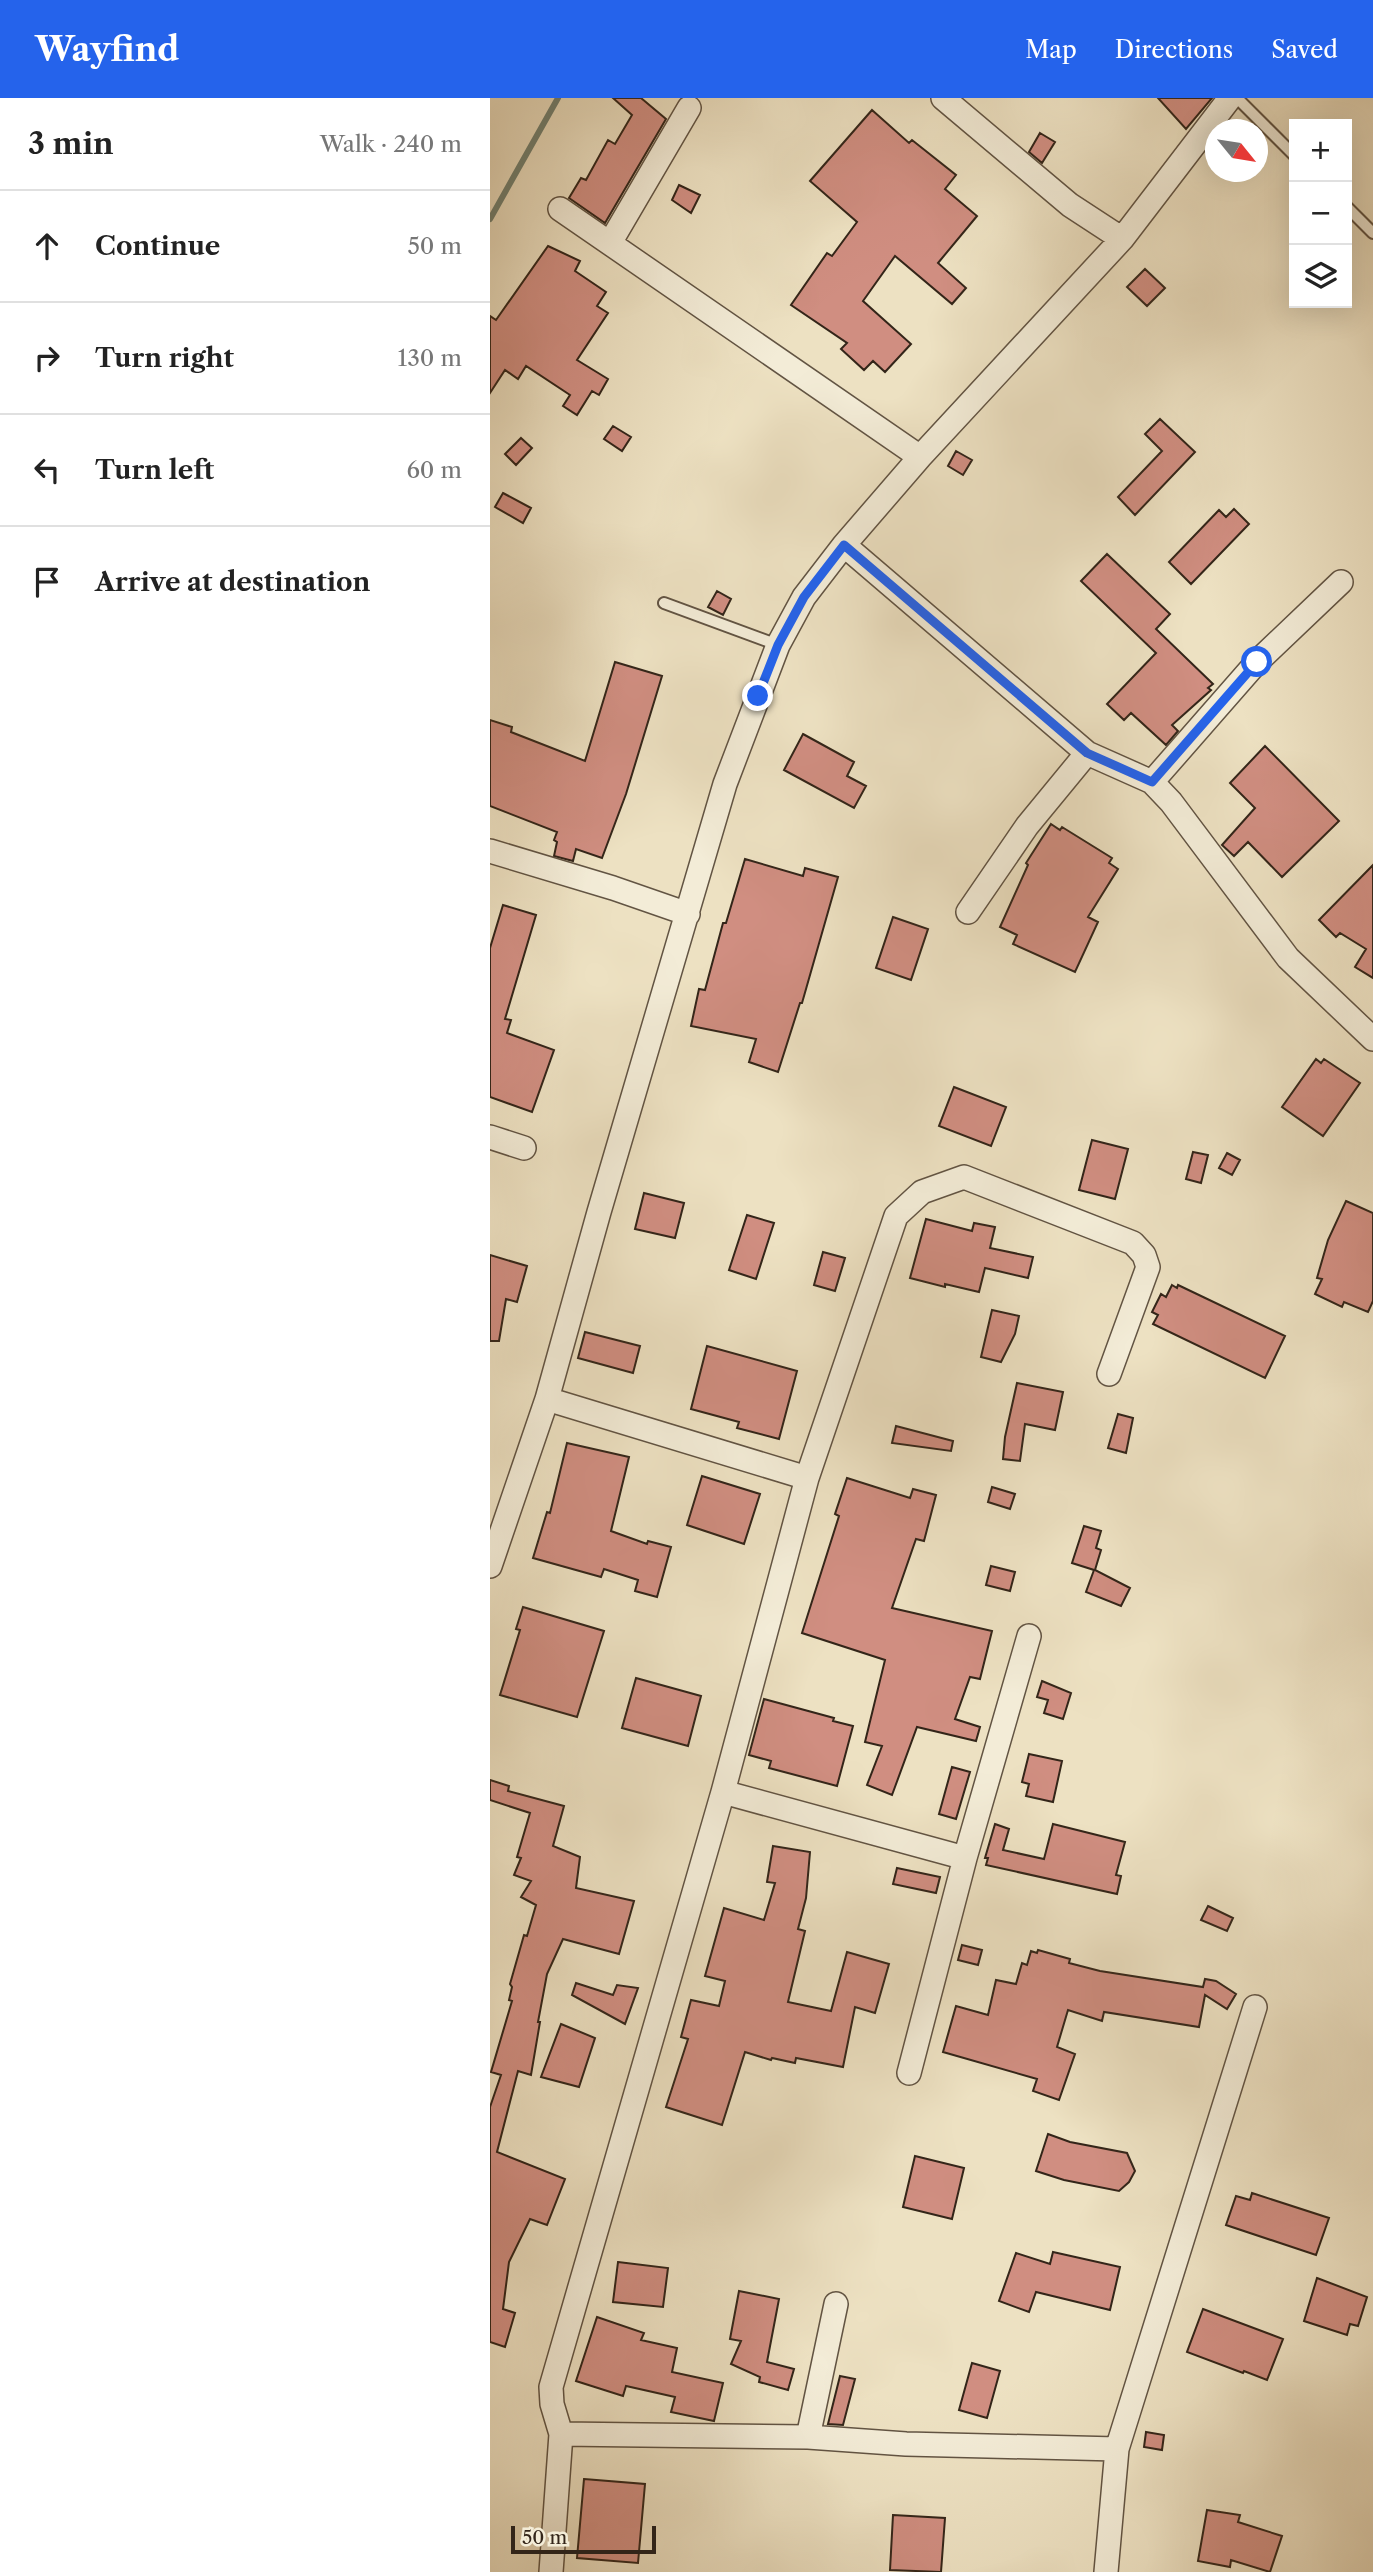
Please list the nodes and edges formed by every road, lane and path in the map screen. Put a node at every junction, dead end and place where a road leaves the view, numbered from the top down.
1 (943, 98) edge
2 (1230, 98) edge
3 (1237, 98) edge
4 (689, 108) dead end
5 (1289, 150) edge
6 (560, 209) dead end
7 (1352, 212) edge
8 (1373, 233) edge
9 (1122, 239) junction
10 (610, 243) junction
11 (920, 457) junction
12 (844, 545) junction
13 (1341, 582) dead end
14 (664, 603) dead end
15 (778, 645) junction
16 (1087, 753) junction
17 (1152, 782) junction
18 (490, 851) edge
19 (968, 912) dead end
20 (688, 914) junction
21 (1373, 1039) edge
22 (490, 1137) edge
23 (524, 1148) dead end
24 (1109, 1374) dead end
25 (547, 1399) junction
26 (807, 1478) junction
27 (490, 1566) edge
28 (1029, 1636) dead end
29 (723, 1792) junction
30 (965, 1858) junction
31 (1255, 2007) dead end
32 (909, 2073) dead end
33 (836, 2304) dead end
34 (561, 2434) junction
35 (808, 2437) junction
36 (1117, 2449) junction
37 (551, 2572) edge
38 (1106, 2572) edge

1 - 9 street
2 - 9 street
3 - 5 lane
4 - 10 street
6 - 10 street
7 - 8 lane
9 - 11 street
10 - 11 street
11 - 12 street
12 - 15 street
12 - 16 street
13 - 17 street
14 - 15 lane
15 - 20 street
16 - 17 street
16 - 19 street
17 - 21 street
18 - 20 street
20 - 25 street
22 - 23 street
24 - 26 street
25 - 26 street
25 - 27 street
26 - 29 street
28 - 30 street
29 - 30 street
29 - 34 street
30 - 32 street
31 - 36 street
33 - 35 street
34 - 35 street
34 - 37 street
35 - 36 street
36 - 38 street

